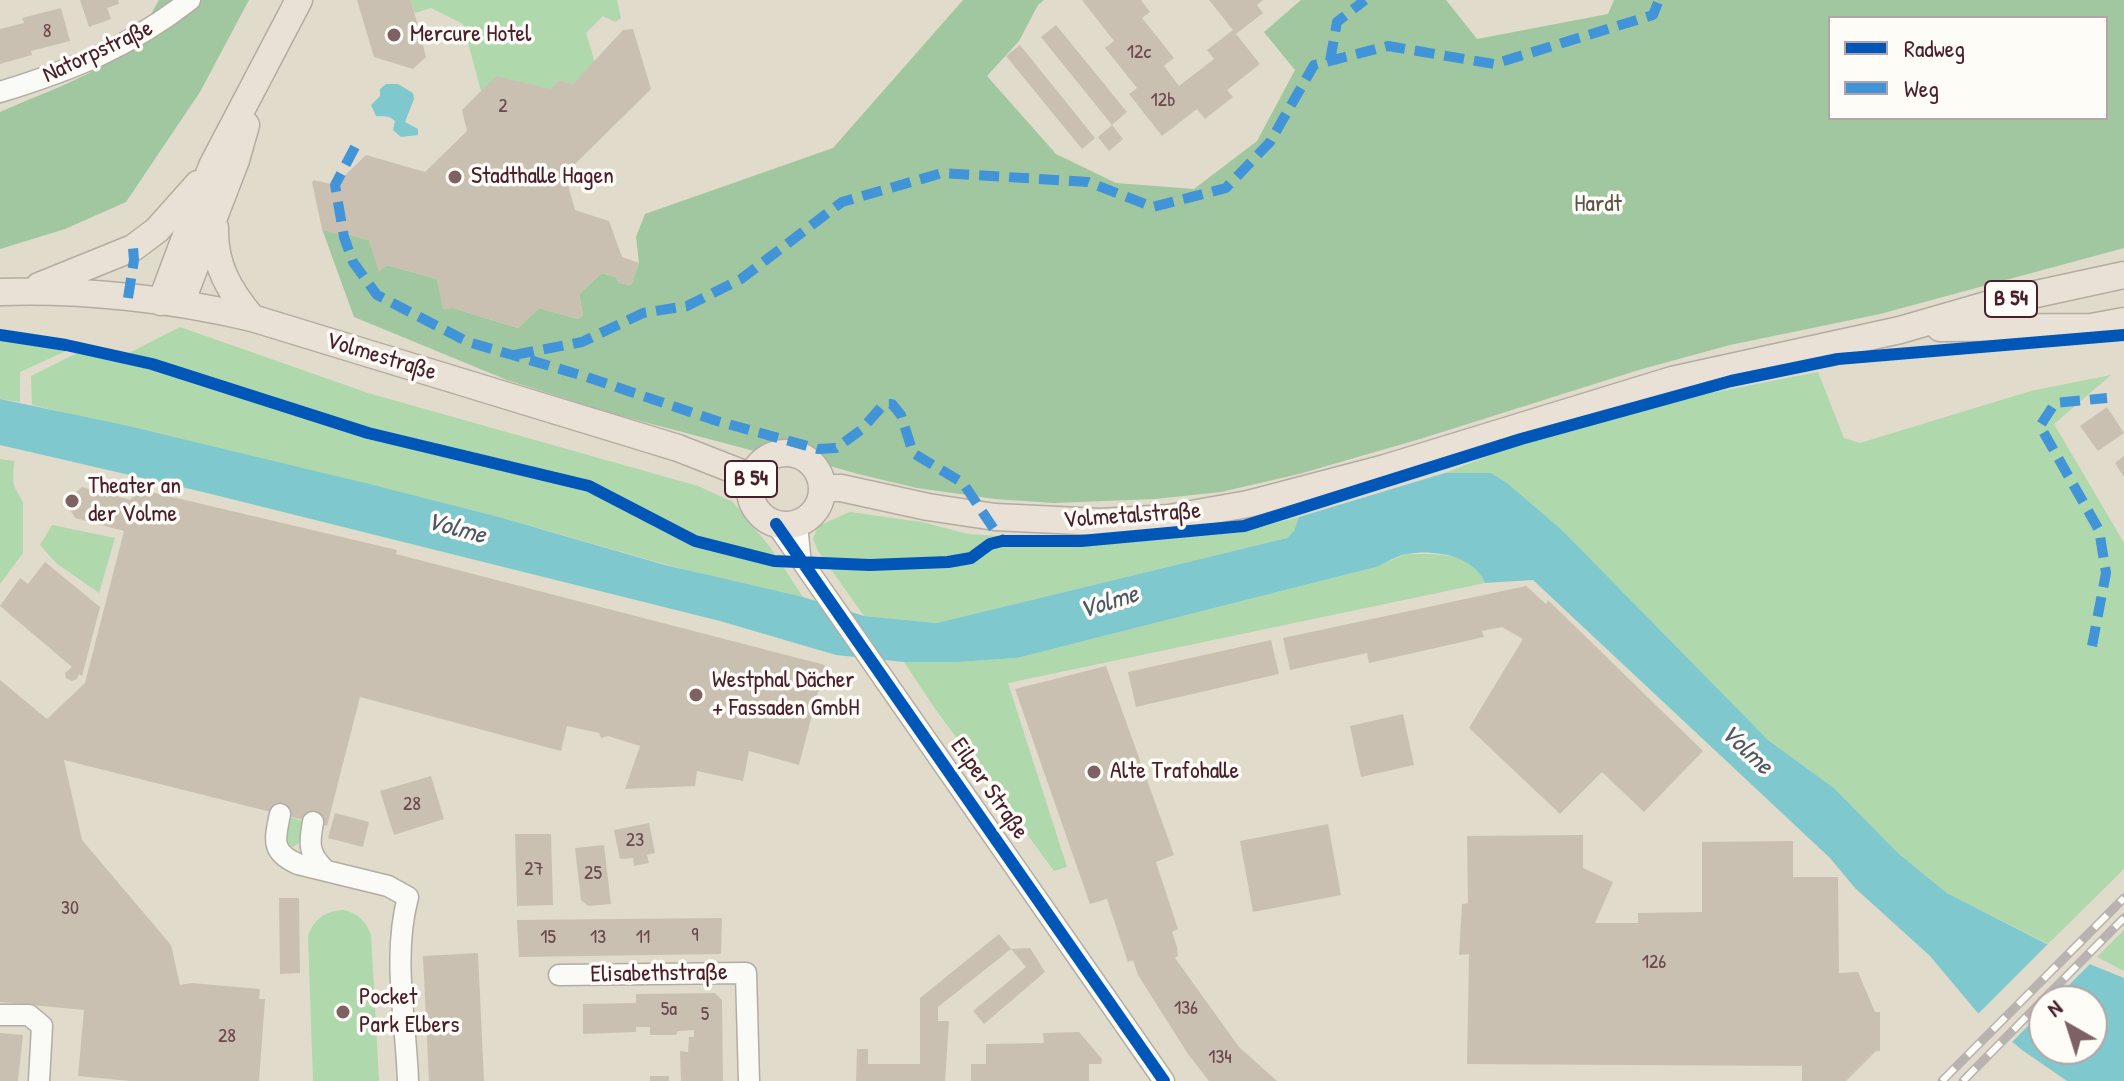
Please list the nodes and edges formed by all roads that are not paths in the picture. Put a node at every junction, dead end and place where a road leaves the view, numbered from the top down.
1 (190, 0) edge
2 (299, 0) edge
3 (262, 72) junction
4 (0, 92) edge
5 (212, 166) junction
6 (216, 214) junction
7 (2124, 275) edge
8 (13, 292) edge
9 (171, 303) junction
10 (252, 318) junction
11 (2124, 321) edge
12 (1900, 330) junction
13 (752, 477) junction
14 (822, 488) junction
15 (786, 524) junction
16 (280, 814) dead end
17 (313, 822) dead end
18 (325, 870) junction
19 (559, 975) dead end
20 (0, 1015) edge
21 (39, 1081) edge
22 (408, 1081) edge
23 (749, 1081) edge
24 (1164, 1081) edge

1 - 4 street, Natorpstraße
2 - 3 main road
3 - 5 main road
3 - 6 main road
5 - 8 main road
5 - 9 main road
6 - 9 main road
6 - 10 main road
7 - 12 main road, Volmetalstraße / B 54
8 - 9 main road, Volmestraße / B 54
9 - 10 main road, Volmestraße / B 54
10 - 13 main road, Volmestraße / B 54
11 - 12 main road, Volmetalstraße / B 54
12 - 14 main road, Volmetalstraße / B 54
13 - 14 main road, B 54
13 - 15 main road, B 54
14 - 15 main road, B 54
15 - 24 street, Eilper Straße
16 - 18 street
17 - 18 street
18 - 22 street
19 - 23 street, Elisabethstraße
20 - 21 street

